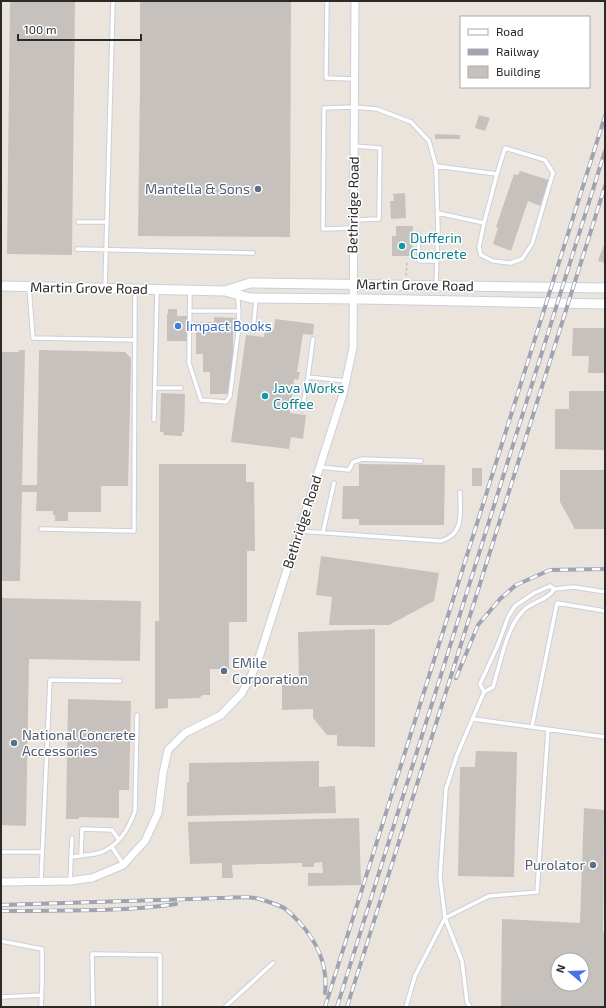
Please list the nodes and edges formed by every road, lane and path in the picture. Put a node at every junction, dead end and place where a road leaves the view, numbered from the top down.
1 (112, 1) edge
2 (327, 1) edge
3 (354, 1) edge
4 (354, 79) junction
5 (354, 107) junction
6 (354, 146) junction
7 (436, 166) junction
8 (497, 174) junction
9 (438, 213) junction
10 (78, 222) dead end
11 (106, 222) junction
12 (484, 223) junction
13 (353, 224) junction
14 (418, 233) dead end
15 (77, 249) dead end
16 (106, 250) junction
17 (253, 254) dead end
18 (437, 262) junction
19 (407, 263) dead end
20 (406, 276) dead end
21 (352, 284) junction
22 (436, 285) junction
23 (1, 286) edge
24 (29, 287) junction
25 (105, 288) junction
26 (605, 288) edge
27 (135, 289) junction
28 (157, 289) junction
29 (190, 290) junction
30 (225, 290) junction
31 (238, 295) junction
32 (256, 298) junction
33 (352, 299) junction
34 (605, 304) edge
35 (189, 311) junction
36 (239, 311) junction
37 (253, 332) dead end
38 (313, 339) dead end
39 (135, 340) junction
40 (308, 377) junction
41 (346, 381) junction
42 (155, 388) junction
43 (181, 388) dead end
44 (302, 410) dead end
45 (154, 420) dead end
46 (421, 461) dead end
47 (320, 467) junction
48 (334, 483) dead end
49 (460, 492) dead end
50 (41, 529) dead end
51 (300, 530) junction
52 (323, 532) junction
53 (554, 589) junction
54 (605, 592) edge
55 (605, 611) edge
56 (120, 681) dead end
57 (484, 692) junction
58 (137, 715) dead end
59 (473, 719) junction
60 (532, 726) junction
61 (548, 729) junction
62 (605, 737) edge
63 (72, 838) dead end
64 (120, 840) junction
65 (112, 847) junction
66 (1, 852) edge
67 (42, 852) junction
68 (80, 856) junction
69 (71, 857) junction
70 (124, 865) junction
71 (41, 881) junction
72 (70, 881) junction
73 (1, 882) edge
74 (445, 918) junction
75 (1, 941) edge
76 (273, 963) dead end
77 (42, 995) junction
78 (1, 997) edge
79 (41, 1007) edge
80 (93, 1007) edge
81 (160, 1007) edge
82 (225, 1007) edge
83 (406, 1007) edge
84 (470, 1007) edge

1 - 11 lane
2 - 4 lane
3 - 4 street, Bethridge Road
4 - 5 street, Bethridge Road
5 - 6 street, Bethridge Road
5 - 7 lane
5 - 13 lane
6 - 13 street, Bethridge Road
6 - 13 lane
7 - 8 lane
7 - 9 lane
8 - 12 lane
8 - 12 lane
9 - 12 lane
9 - 18 lane
10 - 11 lane
11 - 16 lane
13 - 21 street, Bethridge Road
14 - 18 lane
15 - 16 lane
16 - 17 lane
16 - 25 lane
18 - 22 lane
19 - 20 path
21 - 22 main road, Martin Grove Road
21 - 30 main road, Martin Grove Road
21 - 33 street, Bethridge Road
22 - 26 main road, Martin Grove Road
23 - 24 main road, Martin Grove Road
24 - 25 main road, Martin Grove Road
24 - 39 lane
25 - 27 main road, Martin Grove Road
27 - 28 main road, Martin Grove Road
27 - 39 lane
28 - 29 main road, Martin Grove Road
28 - 42 lane
29 - 30 main road, Martin Grove Road
29 - 35 lane
30 - 31 main road, Martin Grove Road
31 - 32 main road, Martin Grove Road
31 - 36 lane
32 - 33 main road, Martin Grove Road
32 - 37 lane
33 - 34 main road, Martin Grove Road
33 - 41 street, Bethridge Road
35 - 36 lane
35 - 36 lane
38 - 40 lane
39 - 50 lane
40 - 41 lane
40 - 44 lane
41 - 47 street, Bethridge Road
42 - 43 lane
42 - 45 lane
46 - 47 lane
47 - 51 street, Bethridge Road
48 - 52 lane
49 - 52 lane
51 - 52 lane
51 - 70 street, Bethridge Road
53 - 54 lane
53 - 57 lane
53 - 57 lane
55 - 60 lane
56 - 67 lane
57 - 59 lane
58 - 64 lane
59 - 60 lane
59 - 74 lane
60 - 61 lane
61 - 62 lane
61 - 74 lane
63 - 69 lane
64 - 65 lane
64 - 68 lane
65 - 68 lane
65 - 70 lane
66 - 67 lane
67 - 71 lane
68 - 69 lane
69 - 72 lane
70 - 72 street, Bethridge Road
71 - 72 street, Bethridge Road
71 - 73 street, Bethridge Road
74 - 83 lane
74 - 84 lane
75 - 77 lane
76 - 82 lane
77 - 78 lane
77 - 79 lane
80 - 81 lane

